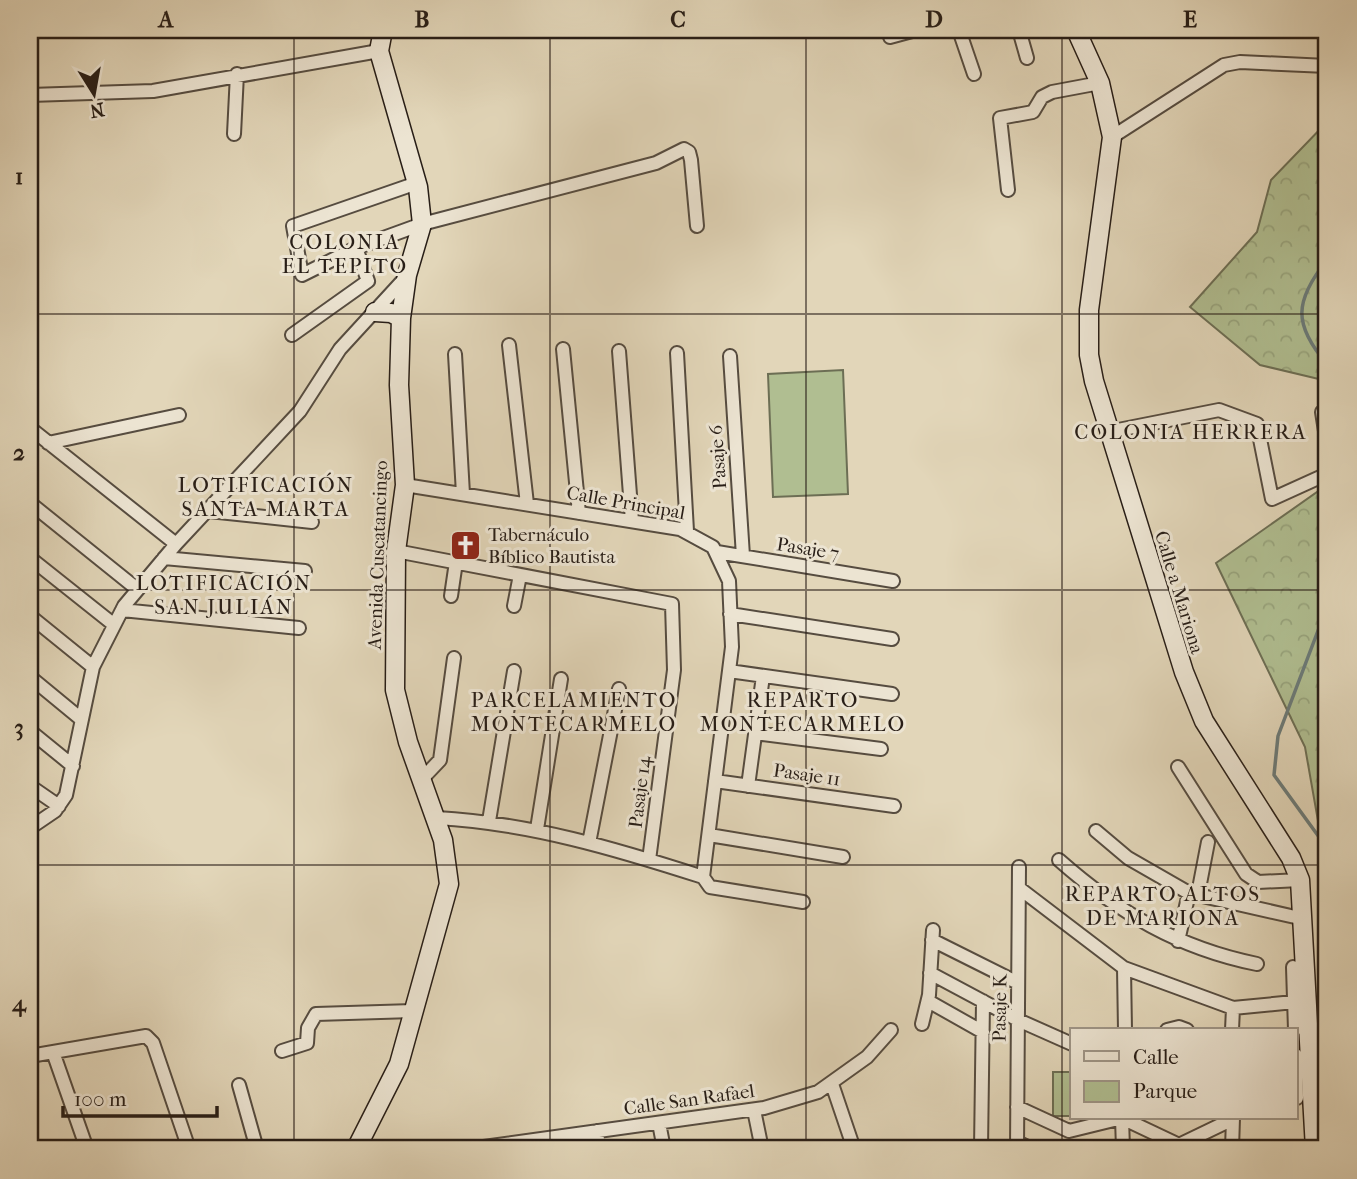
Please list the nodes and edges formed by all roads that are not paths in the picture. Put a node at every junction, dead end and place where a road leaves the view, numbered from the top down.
1 (383, 30) edge
2 (915, 30) edge
3 (959, 30) edge
4 (1019, 30) edge
5 (1076, 30) edge
6 (890, 37) dead end
7 (379, 51) junction
8 (1027, 58) dead end
9 (1327, 66) edge
10 (237, 74) junction
11 (974, 74) dead end
12 (1100, 83) junction
13 (30, 95) edge
14 (234, 134) dead end
15 (1112, 137) junction
16 (416, 183) junction
17 (1008, 190) dead end
18 (422, 224) junction
19 (697, 226) dead end
20 (356, 248) junction
21 (407, 275) junction
22 (375, 312) junction
23 (401, 318) junction
24 (292, 335) dead end
25 (509, 345) dead end
26 (563, 349) dead end
27 (619, 351) dead end
28 (677, 353) dead end
29 (455, 354) dead end
30 (730, 356) dead end
31 (1322, 412) dead end
32 (179, 415) dead end
33 (30, 428) edge
34 (1108, 432) junction
35 (48, 443) junction
36 (1327, 444) edge
37 (1327, 474) edge
38 (405, 485) junction
39 (463, 494) junction
40 (30, 503) edge
41 (527, 505) junction
42 (209, 511) junction
43 (579, 513) junction
44 (632, 521) junction
45 (312, 522) dead end
46 (687, 531) junction
47 (176, 544) junction
48 (396, 551) junction
49 (717, 552) junction
50 (743, 556) junction
51 (30, 558) edge
52 (164, 558) junction
53 (456, 562) junction
54 (305, 572) dead end
55 (520, 575) junction
56 (893, 581) dead end
57 (137, 589) junction
58 (451, 596) dead end
59 (514, 606) dead end
60 (122, 610) junction
61 (730, 614) junction
62 (30, 616) edge
63 (113, 624) junction
64 (299, 628) dead end
65 (892, 639) dead end
66 (454, 658) dead end
67 (93, 667) junction
68 (514, 671) dead end
69 (729, 671) junction
70 (763, 676) junction
71 (30, 677) edge
72 (561, 680) dead end
73 (619, 689) dead end
74 (892, 694) dead end
75 (82, 719) junction
76 (30, 731) edge
77 (755, 733) junction
78 (881, 749) dead end
79 (73, 766) junction
80 (1178, 767) dead end
81 (421, 780) junction
82 (715, 781) junction
83 (30, 786) edge
84 (748, 786) junction
85 (59, 806) junction
86 (894, 806) dead end
87 (436, 818) junction
88 (489, 821) junction
89 (30, 828) edge
90 (537, 830) junction
91 (1096, 831) dead end
92 (709, 835) junction
93 (1208, 842) dead end
94 (589, 843) junction
95 (843, 857) dead end
96 (649, 860) junction
97 (1059, 860) dead end
98 (1019, 867) dead end
99 (704, 877) junction
100 (1300, 880) junction
101 (1019, 888) junction
102 (1193, 893) junction
103 (803, 902) dead end
104 (1304, 919) junction
105 (1178, 941) junction
106 (1257, 964) dead end
107 (1293, 967) dead end
108 (1124, 968) junction
109 (930, 972) junction
110 (1018, 983) junction
111 (928, 1001) junction
112 (983, 1001) junction
113 (1294, 1002) junction
114 (1233, 1008) junction
115 (414, 1011) junction
116 (1018, 1020) junction
117 (922, 1024) dead end
118 (1125, 1028) edge
119 (1232, 1028) edge
120 (1295, 1028) edge
121 (891, 1031) dead end
122 (983, 1032) junction
123 (1070, 1043) edge
124 (282, 1051) dead end
125 (53, 1052) junction
126 (30, 1056) edge
127 (1298, 1069) edge
128 (832, 1084) junction
129 (239, 1085) dead end
130 (1302, 1097) edge
131 (1017, 1107) junction
132 (754, 1110) junction
133 (1114, 1120) edge
134 (1122, 1120) edge
135 (1126, 1120) edge
136 (1229, 1120) edge
137 (1233, 1120) edge
138 (659, 1123) junction
139 (597, 1131) junction
140 (1017, 1146) edge
141 (506, 1147) edge
142 (87, 1149) edge
143 (188, 1149) edge
144 (257, 1149) edge
145 (356, 1149) edge
146 (469, 1149) edge
147 (599, 1149) edge
148 (664, 1149) edge
149 (762, 1149) edge
150 (854, 1149) edge
151 (981, 1149) edge
152 (1032, 1149) edge
153 (1123, 1149) edge
154 (1232, 1149) edge
155 (1315, 1149) edge

1 - 7 street, Avenida Cuscatancingo
2 - 6 street
3 - 11 street
4 - 8 street
5 - 12 street, Calle a Mariona
7 - 10 street
7 - 16 street, Avenida Cuscatancingo
9 - 15 street
10 - 13 street
10 - 14 street
12 - 15 street, Calle a Mariona
12 - 17 street
15 - 34 street, Calle a Mariona
16 - 18 street, Avenida Cuscatancingo
16 - 20 street
18 - 19 street
18 - 20 street
18 - 21 street, Avenida Cuscatancingo
20 - 24 street
21 - 22 street
21 - 23 street, Avenida Cuscatancingo
22 - 23 street
22 - 42 street
23 - 38 street, Avenida Cuscatancingo
25 - 41 street
26 - 43 street
27 - 44 street
28 - 46 street
29 - 39 street
30 - 50 street, Pasaje 6
31 - 36 street
32 - 35 street
33 - 35 street
34 - 37 street
34 - 100 street, Calle a Mariona
35 - 47 street
38 - 39 street, Calle Principal
38 - 48 street, Avenida Cuscatancingo
39 - 41 street, Calle Principal
40 - 57 street
41 - 43 street, Calle Principal
42 - 45 street
42 - 47 street
43 - 44 street, Calle Principal
44 - 46 street, Calle Principal
46 - 49 street, Calle Principal
47 - 52 street
48 - 53 street
48 - 81 street, Avenida Cuscatancingo
49 - 50 street, Pasaje 7
49 - 61 street
50 - 56 street, Pasaje 7
51 - 63 street
52 - 54 street
52 - 57 street
53 - 55 street
53 - 58 street
55 - 59 street
55 - 96 street, Pasaje 14
57 - 60 street
60 - 63 street
60 - 64 street
61 - 65 street
61 - 69 street
62 - 67 street
63 - 67 street
66 - 81 street
67 - 75 street
68 - 88 street
69 - 70 street
69 - 82 street
70 - 74 street
70 - 77 street
71 - 75 street
72 - 90 street
73 - 94 street
75 - 79 street
76 - 79 street
77 - 78 street
77 - 84 street
79 - 85 street
80 - 100 street
81 - 87 street, Avenida Cuscatancingo
82 - 84 street, Pasaje 11
82 - 92 street
83 - 85 street
84 - 86 street, Pasaje 11
85 - 89 street
87 - 88 street
87 - 115 street, Avenida Cuscatancingo
88 - 90 street
90 - 94 street
91 - 102 street
92 - 95 street
92 - 99 street
93 - 102 street
94 - 96 street
96 - 99 street
97 - 105 street
98 - 101 street, Pasaje K
99 - 103 street
100 - 104 street, Calle a Mariona
101 - 108 street
101 - 110 street, Pasaje K
102 - 104 street
102 - 105 street
104 - 130 street, Calle a Mariona
105 - 106 street
107 - 113 street
108 - 114 street
108 - 118 street
109 - 110 street
109 - 111 street
109 - 112 street
110 - 116 street, Pasaje K
111 - 117 street
111 - 122 street
112 - 116 street
112 - 122 street
113 - 114 street
113 - 120 street
114 - 119 street
115 - 124 street
115 - 145 street, Avenida Cuscatancingo
116 - 123 street
116 - 131 street, Pasaje K
121 - 128 street, Calle San Rafael
122 - 151 street
125 - 126 street
125 - 142 street
125 - 143 street
127 - 130 street
128 - 132 street, Calle San Rafael
128 - 150 street
129 - 144 street
130 - 155 street, Calle a Mariona
131 - 133 street
131 - 140 street, Pasaje K
132 - 138 street, Calle San Rafael
132 - 149 street
134 - 153 street
135 - 136 street
137 - 154 street
138 - 139 street, Calle San Rafael
138 - 148 street
139 - 141 street, Calle San Rafael
139 - 147 street
140 - 152 street
141 - 146 street, Calle San Rafael

